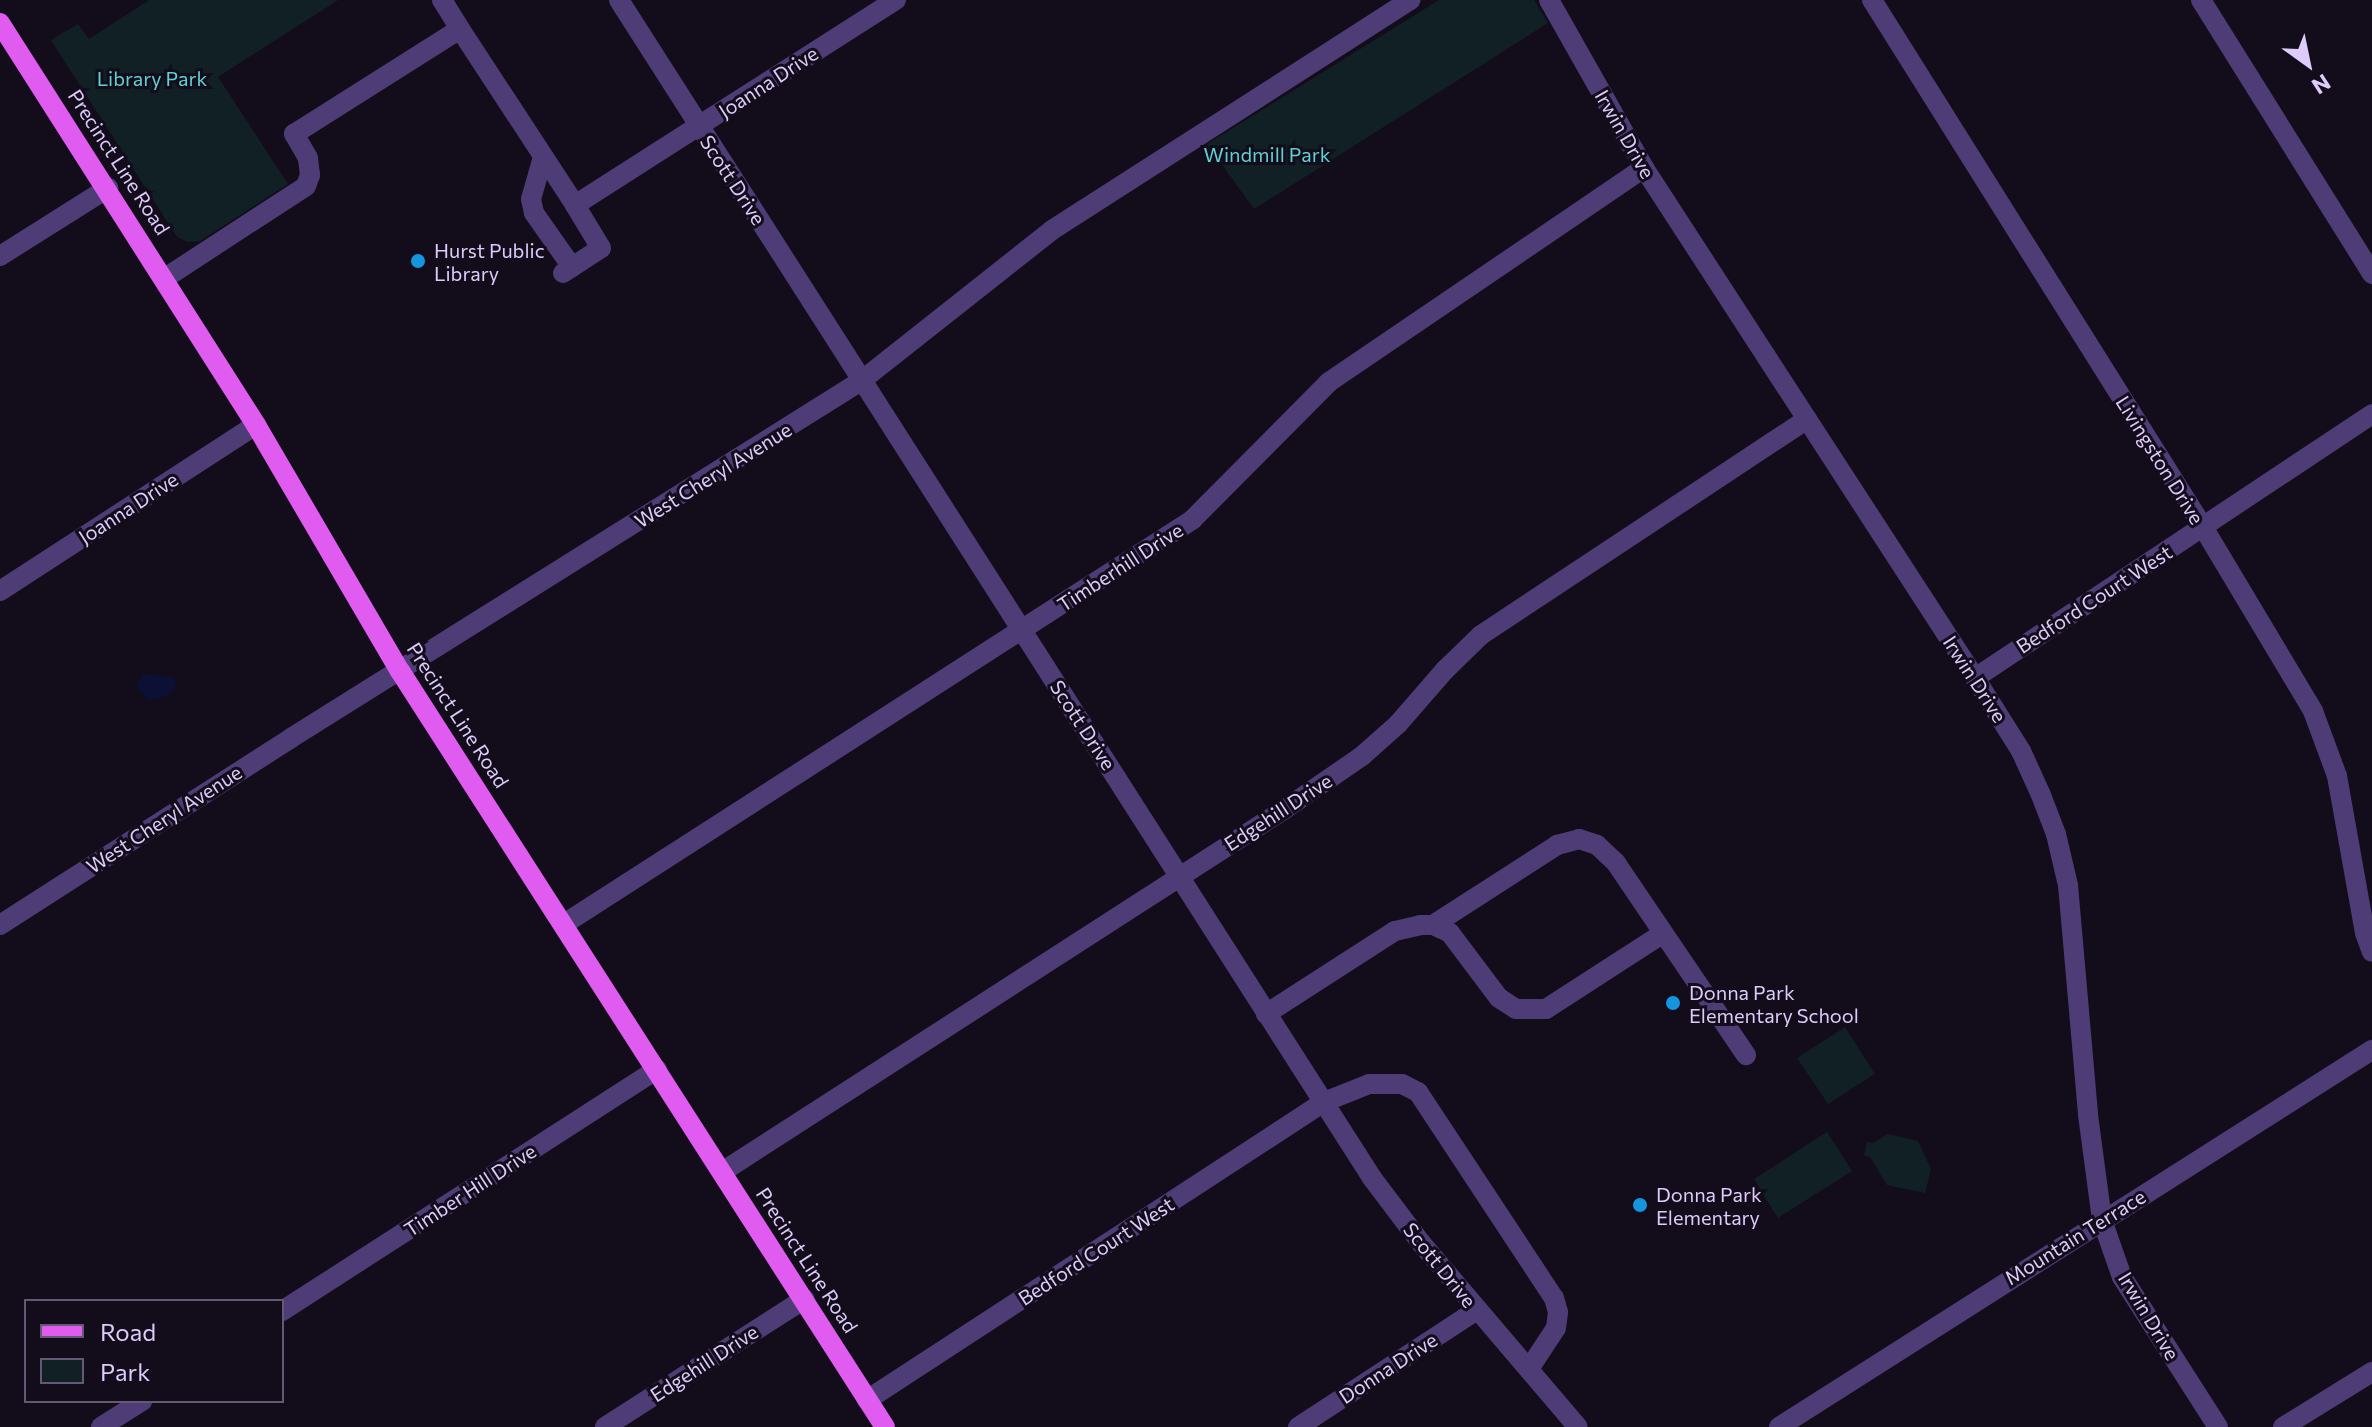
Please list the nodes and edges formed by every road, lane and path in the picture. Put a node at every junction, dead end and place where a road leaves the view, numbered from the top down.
1 (442, 0) edge
2 (619, 0) edge
3 (896, 0) edge
4 (1410, 0) edge
5 (1549, 0) edge
6 (1872, 0) edge
7 (2201, 0) edge
8 (460, 29) junction
9 (3, 34) edge
10 (699, 126) junction
11 (543, 157) junction
12 (1644, 168) junction
13 (108, 188) junction
14 (575, 205) junction
15 (0, 256) edge
16 (2372, 274) edge
17 (165, 278) junction
18 (861, 381) junction
19 (2372, 414) edge
20 (1807, 419) junction
21 (256, 425) junction
22 (2203, 527) junction
23 (0, 591) edge
24 (1022, 630) junction
25 (400, 671) junction
26 (1975, 678) junction
27 (1179, 875) junction
28 (564, 924) junction
29 (0, 925) edge
30 (1433, 925) junction
31 (1662, 934) junction
32 (2372, 952) edge
33 (1266, 1014) junction
34 (2372, 1050) edge
35 (1746, 1055) dead end
36 (657, 1069) junction
37 (1324, 1102) junction
38 (722, 1172) junction
39 (2102, 1220) junction
40 (804, 1299) junction
41 (284, 1310) edge
42 (1477, 1310) junction
43 (1529, 1369) junction
44 (2372, 1372) edge
45 (867, 1400) junction
46 (139, 1403) edge
47 (101, 1427) edge
48 (605, 1427) edge
49 (885, 1427) edge
50 (1298, 1427) edge
51 (1578, 1427) edge
52 (1779, 1427) edge
53 (2218, 1427) edge
54 (2283, 1427) edge

1 - 8 street
2 - 10 street, Scott Drive
3 - 10 street, Joanna Drive
4 - 18 street, West Cheryl Avenue
5 - 12 street, Irwin Drive
6 - 22 street, Livingston Drive
7 - 16 street
8 - 11 street
8 - 17 street
9 - 13 main road, Precinct Line Road
10 - 14 street, Joanna Drive
10 - 18 street, Scott Drive
11 - 14 street
11 - 14 street
12 - 20 street, Irwin Drive
12 - 24 street, Timberhill Drive
13 - 15 street
13 - 17 main road, Precinct Line Road
17 - 21 main road, Precinct Line Road
18 - 24 street, Scott Drive
18 - 25 street, West Cheryl Avenue
19 - 22 street, Bedford Court West
20 - 26 street, Irwin Drive
20 - 27 street, Edgehill Drive
21 - 23 street, Joanna Drive
21 - 25 main road, Precinct Line Road
22 - 26 street, Bedford Court West
22 - 32 street, Livingston Drive
24 - 27 street, Scott Drive
24 - 28 street, Timberhill Drive
25 - 28 main road, Precinct Line Road
25 - 29 street, West Cheryl Avenue
26 - 39 street, Irwin Drive
27 - 33 street, Scott Drive
27 - 38 street, Edgehill Drive
28 - 36 main road, Precinct Line Road
30 - 31 street
30 - 31 street
30 - 33 street
31 - 35 street
33 - 37 street, Scott Drive
34 - 39 street, Mountain Terrace
36 - 38 main road, Precinct Line Road
36 - 41 street, Timber Hill Drive
37 - 42 street, Scott Drive
37 - 43 street, Bedford Court West
37 - 45 street, Bedford Court West
38 - 40 main road, Precinct Line Road
39 - 52 street, Mountain Terrace
39 - 53 street, Irwin Drive
40 - 45 main road, Precinct Line Road
40 - 48 street, Edgehill Drive
42 - 43 street, Scott Drive
42 - 50 street, Donna Drive
43 - 51 street, Scott Drive
44 - 54 street
45 - 49 main road, Precinct Line Road
46 - 47 street

